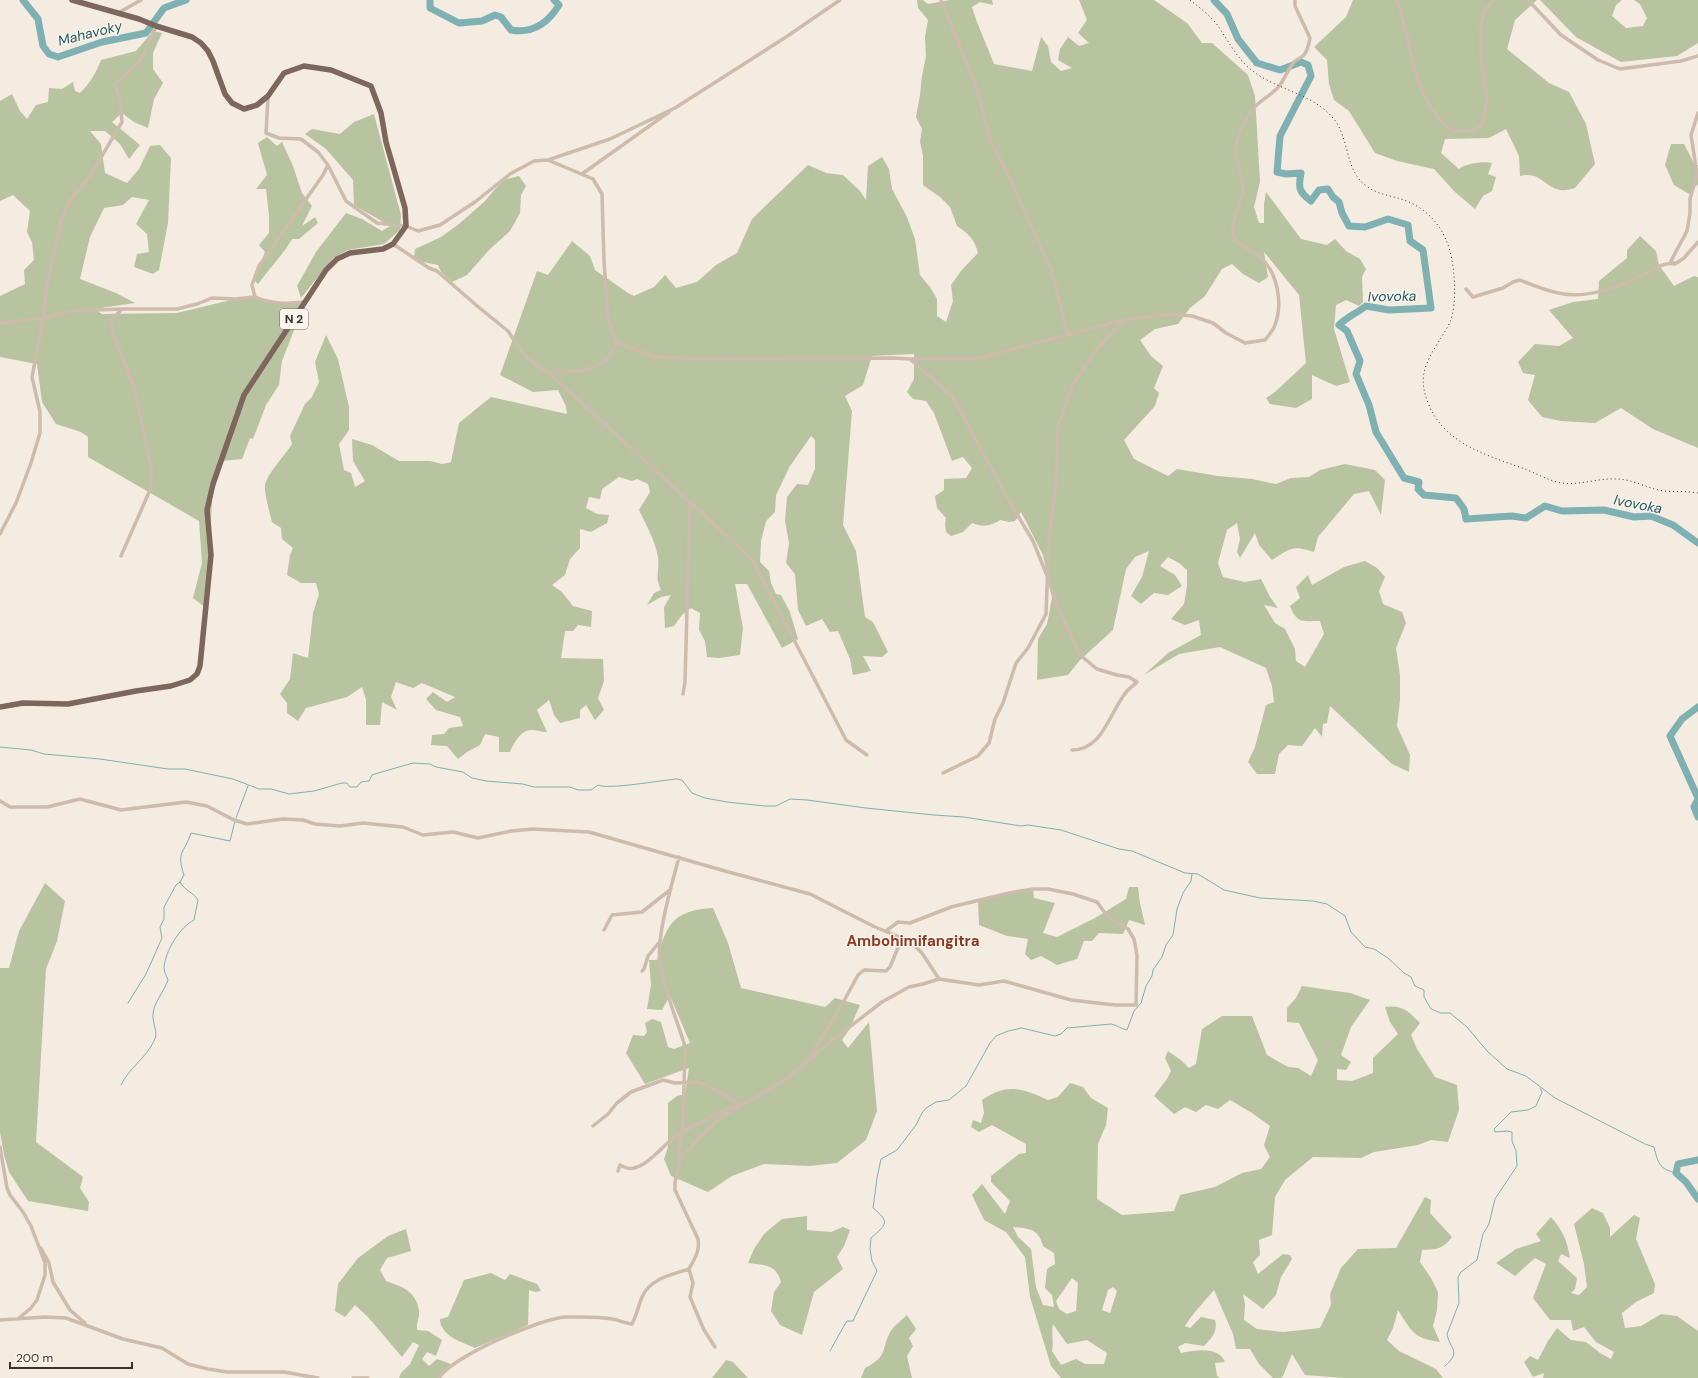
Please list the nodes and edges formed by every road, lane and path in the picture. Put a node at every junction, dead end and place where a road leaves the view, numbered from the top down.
1 (72, 0) edge
2 (141, 0) edge
3 (840, 0) edge
4 (941, 0) edge
5 (1295, 0) edge
6 (1397, 0) edge
7 (1494, 0) edge
8 (1528, 0) edge
9 (118, 13) junction
10 (156, 26) junction
11 (1698, 56) edge
12 (268, 96) junction
13 (675, 108) junction
14 (1698, 113) edge
15 (548, 160) junction
16 (328, 165) junction
17 (582, 174) junction
18 (406, 226) junction
19 (1698, 242) edge
20 (393, 244) junction
21 (1675, 264) junction
22 (1466, 289) dead end
23 (255, 297) junction
24 (305, 302) junction
25 (122, 309) junction
26 (43, 318) junction
27 (1122, 320) junction
28 (0, 324) edge
29 (1068, 335) junction
30 (616, 342) junction
31 (910, 359) junction
32 (548, 372) junction
33 (690, 502) junction
34 (0, 534) edge
35 (121, 556) dead end
36 (1048, 578) junction
37 (683, 694) dead end
38 (0, 707) edge
39 (1072, 750) dead end
40 (867, 755) dead end
41 (943, 773) dead end
42 (0, 801) edge
43 (679, 857) junction
44 (671, 890) junction
45 (604, 930) dead end
46 (886, 931) junction
47 (902, 938) junction
48 (661, 940) junction
49 (642, 971) dead end
50 (939, 979) junction
51 (806, 1062) junction
52 (685, 1082) junction
53 (742, 1105) junction
54 (593, 1126) dead end
55 (682, 1133) junction
56 (0, 1147) edge
57 (680, 1161) junction
58 (618, 1171) dead end
59 (35, 1236) junction
60 (688, 1268) junction
61 (18, 1319) junction
62 (0, 1320) edge
63 (88, 1325) junction
64 (715, 1347) dead end
65 (318, 1378) edge
66 (353, 1378) edge
67 (368, 1378) edge
68 (439, 1378) edge

1 - 9 main road
2 - 9 street
3 - 13 street
4 - 29 street
5 - 27 street
6 - 7 street
8 - 11 street
9 - 10 main road
10 - 12 main road
10 - 26 street
12 - 16 street
12 - 18 main road
13 - 15 street
13 - 17 street
14 - 21 street
15 - 17 street
15 - 18 street
16 - 18 street
16 - 23 street
17 - 30 street
18 - 20 main road
19 - 21 street
20 - 24 main road, N 2
20 - 32 street
21 - 22 street
23 - 24 street
23 - 25 street
24 - 38 main road, N 2
25 - 26 street
25 - 35 street
26 - 28 street
26 - 34 street
27 - 29 street
27 - 36 street
29 - 31 street
30 - 31 street
30 - 32 street
31 - 36 street
32 - 33 street
33 - 37 street
33 - 40 street
36 - 39 street
36 - 41 street
42 - 43 street
43 - 44 street
43 - 46 street
44 - 45 street
44 - 48 street
46 - 47 street
46 - 50 street
47 - 50 street
47 - 51 street
48 - 49 street
48 - 52 street
50 - 51 street
51 - 53 street
52 - 53 street
52 - 54 street
52 - 55 street
53 - 55 street
53 - 57 street
55 - 57 street
55 - 58 street
56 - 59 street
57 - 60 street
59 - 61 street
59 - 63 street
60 - 64 street
60 - 68 street
61 - 62 street
61 - 63 street
63 - 65 street
66 - 67 street

